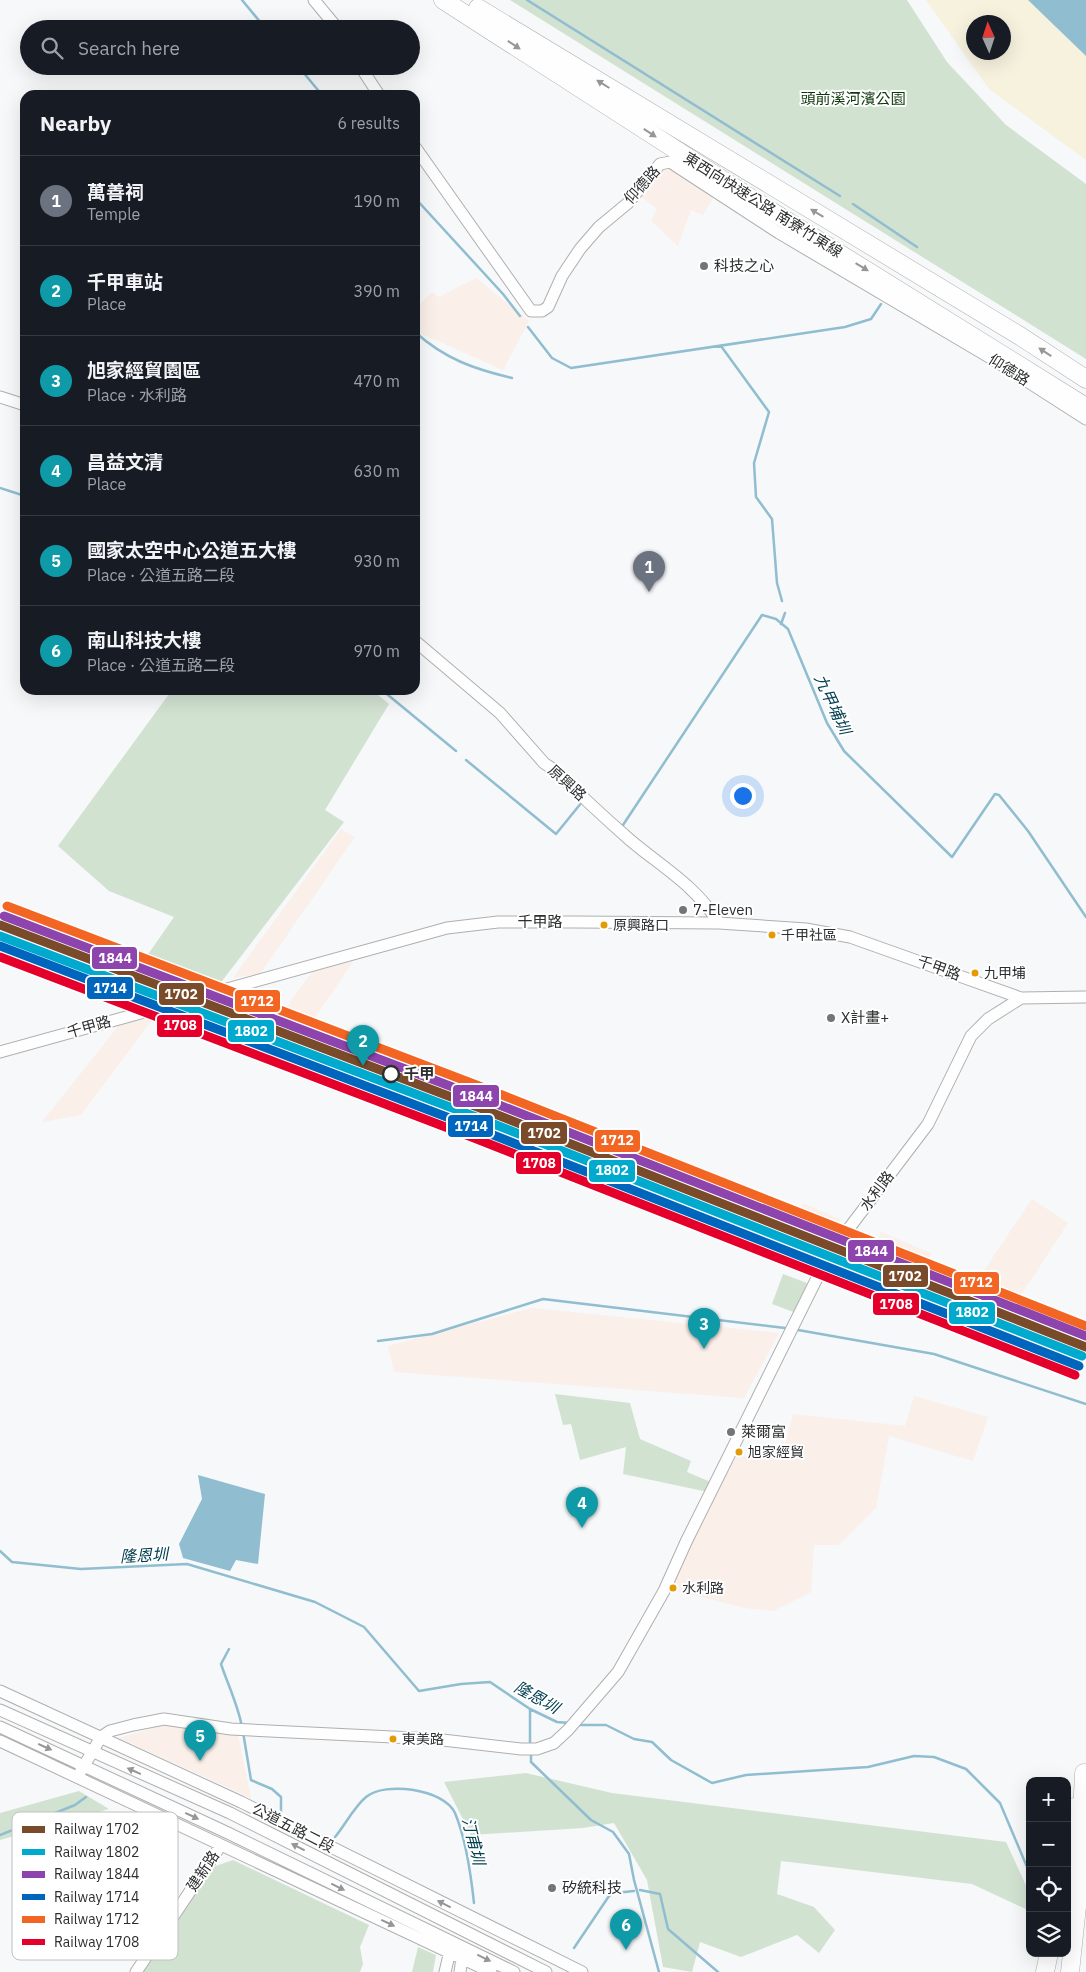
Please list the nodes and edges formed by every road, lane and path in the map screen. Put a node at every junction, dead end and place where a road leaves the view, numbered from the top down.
1 (314, 0) edge
2 (444, 0) edge
3 (466, 0) edge
4 (331, 20) edge
5 (366, 75) edge
6 (376, 90) edge
7 (420, 153) edge
8 (1086, 379) edge
9 (0, 397) edge
10 (20, 403) edge
11 (1086, 407) edge
12 (1086, 419) edge
13 (420, 645) edge
14 (719, 923) junction
15 (1086, 997) edge
16 (1021, 998) junction
17 (0, 1052) edge
18 (0, 1691) edge
19 (0, 1710) edge
20 (0, 1727) edge
21 (100, 1737) junction
22 (0, 1741) edge
23 (91, 1752) junction
24 (84, 1765) junction
25 (1085, 1768) edge
26 (78, 1776) junction
27 (153, 1812) edge
28 (178, 1824) edge
29 (1071, 1826) edge
30 (221, 1845) junction
31 (178, 1909) edge
32 (466, 1933) junction
33 (525, 1944) junction
34 (450, 1951) junction
35 (1048, 1957) edge
36 (462, 1958) junction
37 (144, 1960) edge
38 (136, 1972) edge
39 (445, 1972) edge
40 (460, 1972) edge
41 (490, 1972) edge
42 (514, 1972) edge
43 (546, 1972) edge
44 (582, 1972) edge
45 (1045, 1972) edge
46 (1070, 1972) edge

1 - 4 street
2 -> 11 highway, 東西向快速公路 南寮竹東線
8 -> 3 highway, 東西向快速公路 南寮竹東線
5 - 6 street
7 - 12 street, 仰德路
9 - 10 street
13 - 14 street, 原興路
14 - 16 street, 千甲路
14 - 17 street, 千甲路
15 - 16 street, 千甲路
16 - 21 street, 水利路
18 - 21 street, 公道五路二段
19 - 23 street, 公道五路二段
20 -> 24 street
21 - 23 street
33 -> 21 street, 公道五路二段
22 - 26 street
23 - 24 street
32 -> 23 street, 公道五路二段
24 - 26 street
24 -> 42 street
25 - 29 highway
25 - 46 highway
26 - 27 street
28 - 30 street
30 - 31 street, 建新路
30 -> 34 street
32 - 33 street
32 - 43 street, 公道五路二段
33 - 44 street, 公道五路二段
34 - 36 street
34 - 39 street
35 - 45 highway
36 - 40 street
36 - 41 street
37 - 38 street, 建新路

